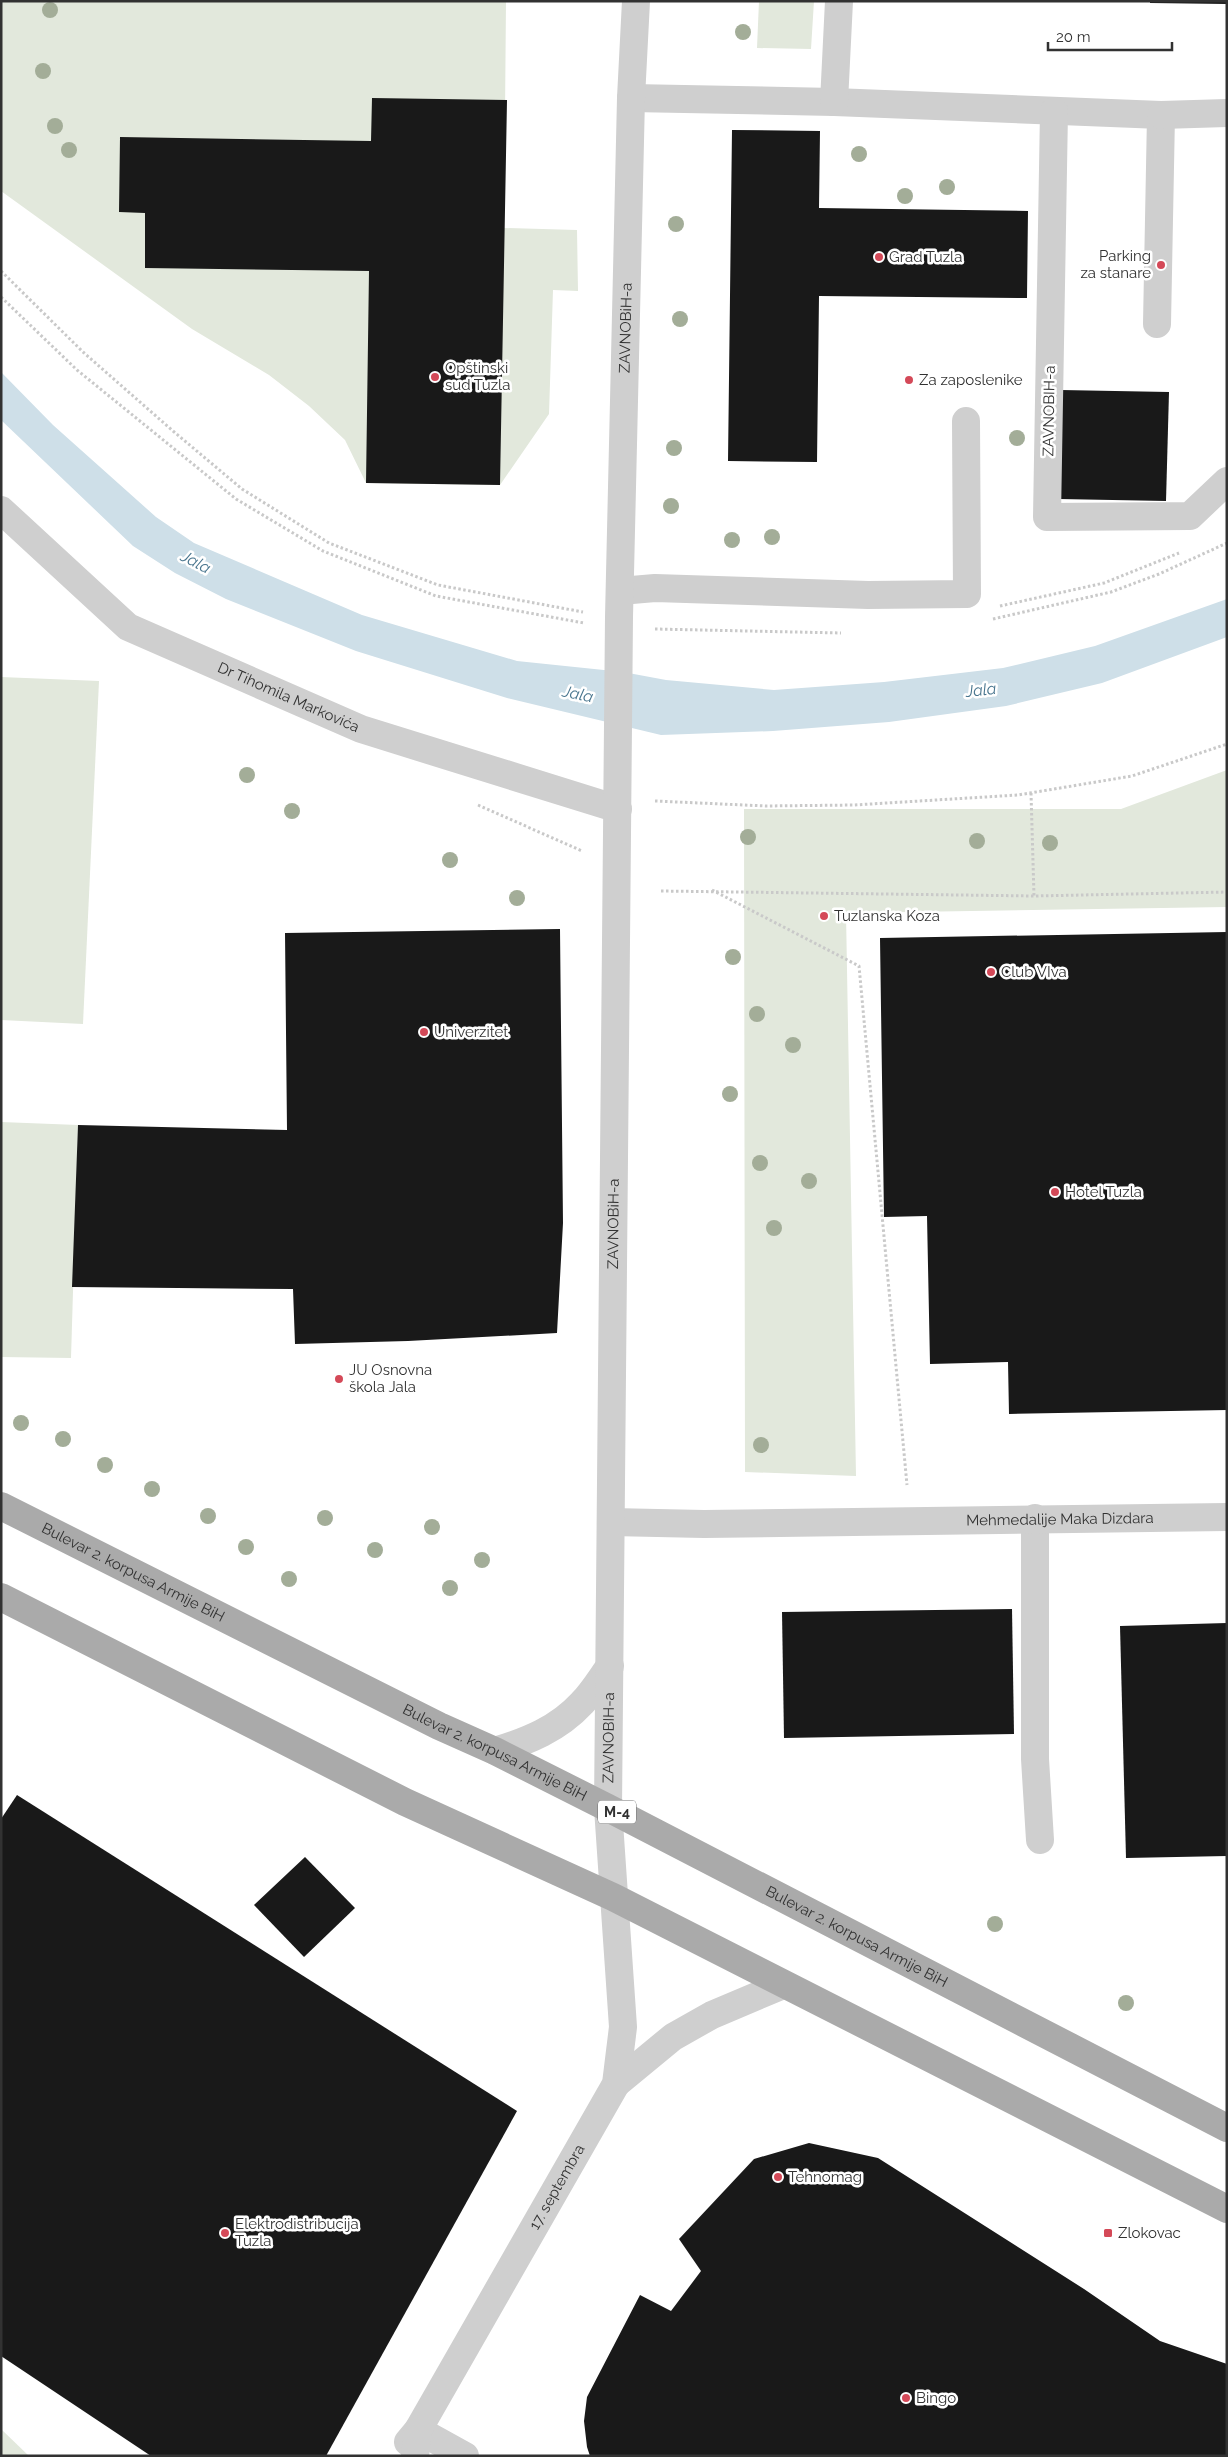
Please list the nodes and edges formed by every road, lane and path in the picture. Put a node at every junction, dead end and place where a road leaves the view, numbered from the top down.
1 (636, 1) edge
2 (839, 1) edge
3 (631, 98) junction
4 (834, 102) junction
5 (1054, 110) junction
6 (1227, 113) edge
7 (1162, 114) junction
8 (1, 271) edge
9 (1157, 324) dead end
10 (966, 421) dead end
11 (1227, 482) edge
12 (1, 510) edge
13 (620, 591) junction
14 (584, 612) dead end
15 (1227, 744) edge
16 (1031, 793) junction
17 (618, 796) junction
18 (655, 801) dead end
19 (712, 890) junction
20 (661, 891) dead end
21 (1227, 892) edge
22 (1034, 896) junction
23 (907, 1485) dead end
24 (1, 1506) edge
25 (1227, 1516) edge
26 (1036, 1518) junction
27 (611, 1522) junction
28 (1, 1597) edge
29 (610, 1666) junction
30 (495, 1751) junction
31 (608, 1808) junction
32 (1040, 1840) dead end
33 (613, 1898) junction
34 (783, 1985) junction
35 (616, 2084) junction
36 (1227, 2128) edge
37 (1227, 2208) edge
38 (417, 2443) edge
39 (399, 2456) edge
40 (464, 2456) edge

1 - 3 street, ZAVNOBiH-a
2 - 4 street
3 - 4 street
3 - 13 street, ZAVNOBiH-a
4 - 5 street
5 - 7 street
5 - 11 street, ZAVNOBIH-a
6 - 7 street
7 - 9 street
8 - 14 path
10 - 13 street
12 - 17 street, Dr Tihomila Markovića
13 - 17 street, ZAVNOBiH-a
15 - 16 path
16 - 18 path
16 - 22 path
17 - 27 street, ZAVNOBiH-a
19 - 20 path
19 - 22 path
19 - 23 path
21 - 22 path
24 - 30 main road, Bulevar 2. korpusa Armije BiH / M-4
25 - 26 street, Mehmedalije Maka Dizdara
26 - 27 street, Mehmedalije Maka Dizdara
26 - 32 street
27 - 29 street, ZAVNOBiH-a
28 - 33 main road
29 - 30 street
29 - 31 street, ZAVNOBIH-a
30 - 31 main road, Bulevar 2. korpusa Armije BiH / M-4
31 - 33 street, ZAVNOBIH-a
31 - 36 main road, Bulevar 2. korpusa Armije BiH / M-4
33 - 34 main road
33 - 35 street, 17. septembra
34 - 35 street
34 - 37 main road
35 - 38 street, 17. septembra
38 - 39 street, 17. septembra
38 - 40 street

